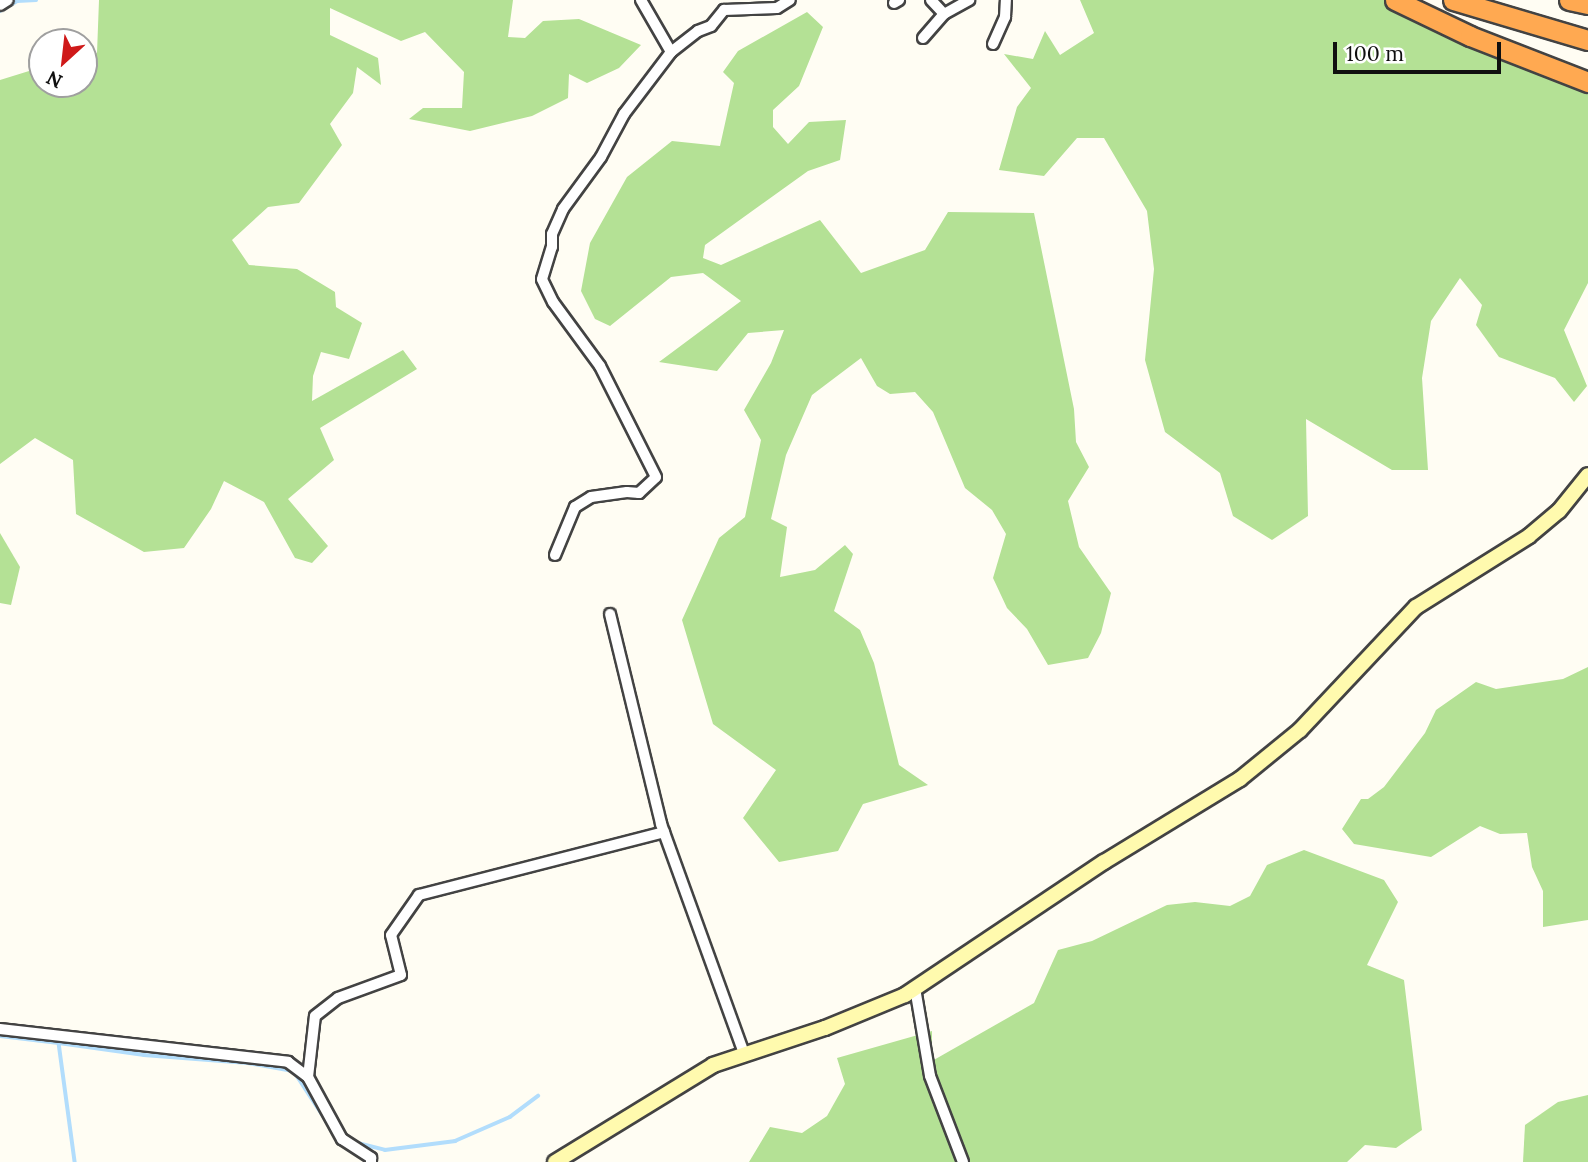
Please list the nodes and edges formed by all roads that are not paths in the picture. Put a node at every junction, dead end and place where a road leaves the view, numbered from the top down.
1 (8, 0) edge
2 (641, 0) edge
3 (790, 0) edge
4 (931, 0) edge
5 (969, 0) edge
6 (1006, 0) edge
7 (1395, 0) edge
8 (1452, 0) edge
9 (1479, 0) edge
10 (1569, 0) edge
11 (1588, 4) edge
12 (0, 5) edge
13 (944, 14) junction
14 (1588, 32) edge
15 (923, 38) dead end
16 (1588, 40) edge
17 (993, 44) dead end
18 (671, 51) junction
19 (1588, 82) edge
20 (1588, 475) edge
21 (555, 555) dead end
22 (610, 614) dead end
23 (664, 832) junction
24 (915, 988) junction
25 (0, 1029) edge
26 (744, 1054) junction
27 (308, 1077) junction
28 (371, 1162) edge
29 (555, 1162) edge
30 (963, 1162) edge

1 - 12 street
2 - 18 street
3 - 18 street
4 - 13 street
5 - 13 street
6 - 17 street
7 - 19 highway
8 - 16 highway
9 - 14 highway
10 - 11 highway
13 - 15 street
18 - 21 street
20 - 24 street
22 - 23 street
23 - 26 street
23 - 27 street
24 - 26 street
24 - 30 street
25 - 27 street
26 - 29 street
27 - 28 street

